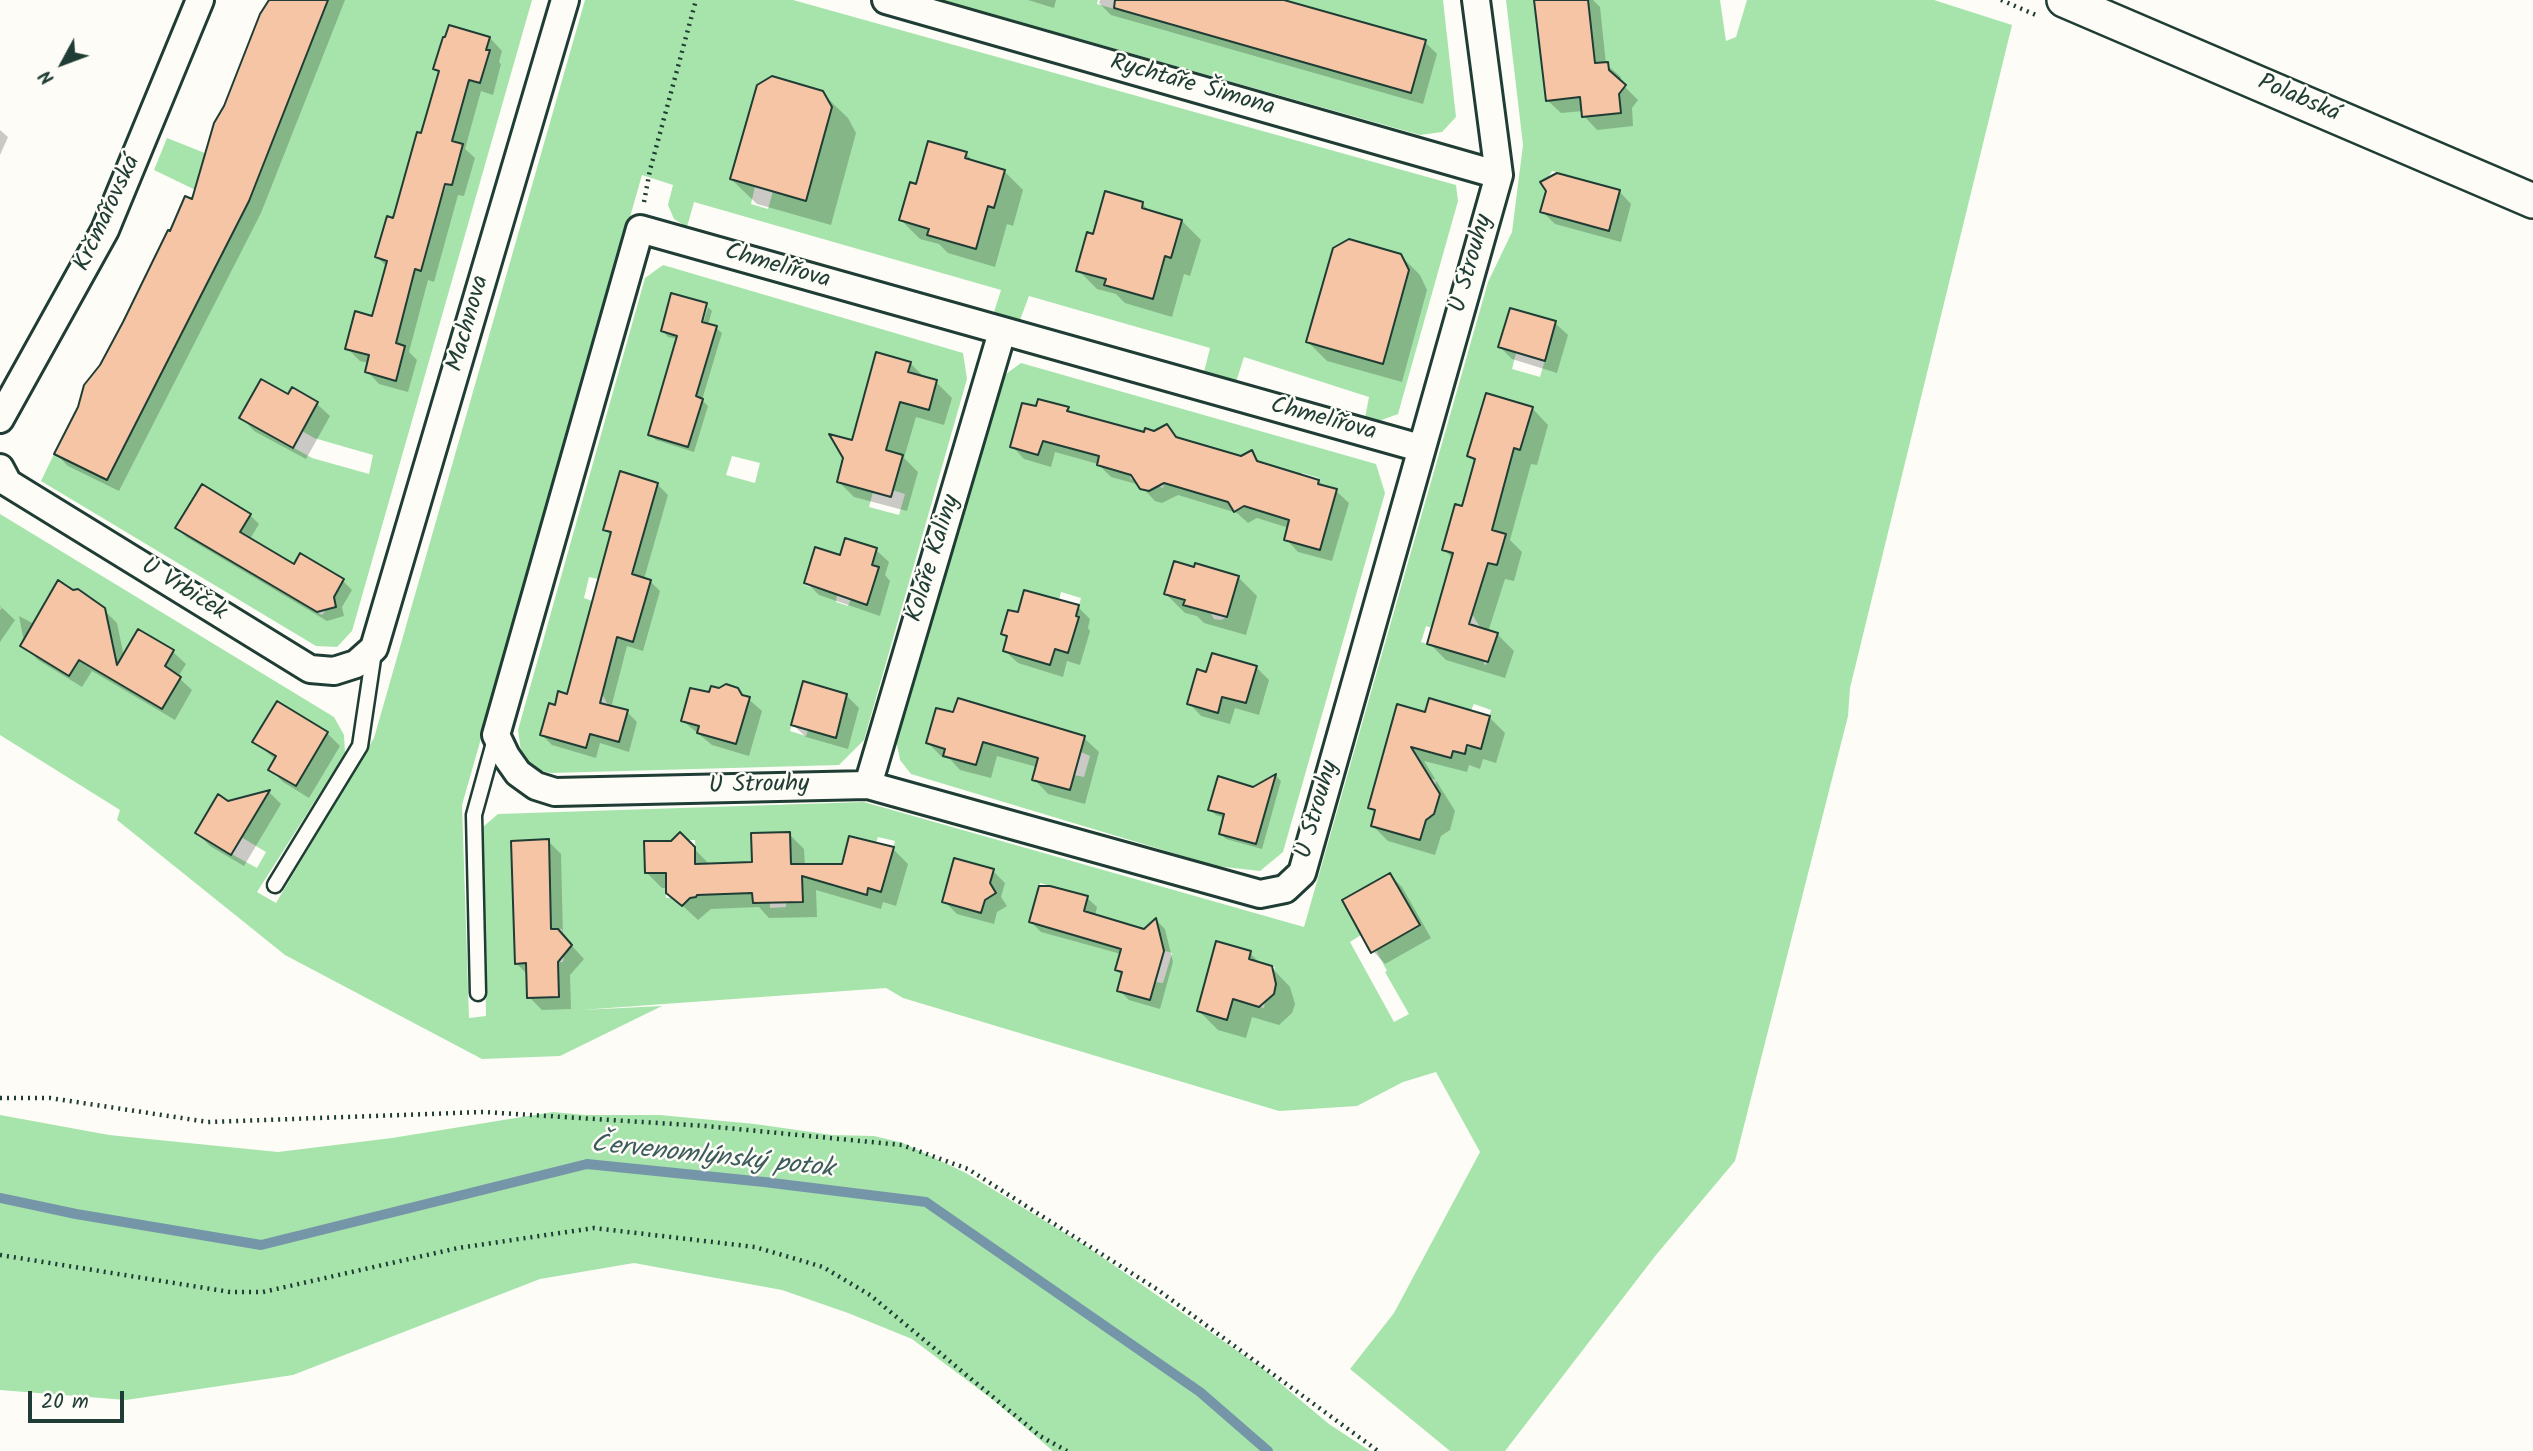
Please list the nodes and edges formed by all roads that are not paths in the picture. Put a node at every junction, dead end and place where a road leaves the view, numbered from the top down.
1 (200, 0) edge
2 (565, 0) edge
3 (886, 0) edge
4 (1476, 0) edge
5 (2064, 0) edge
6 (1499, 175) junction
7 (2533, 201) edge
8 (1002, 332) junction
9 (0, 419) edge
10 (1420, 448) junction
11 (0, 468) edge
12 (374, 648) junction
13 (496, 735) junction
14 (867, 785) junction
15 (275, 885) dead end
16 (478, 993) dead end

1 - 9 street, Krčmářovská
2 - 12 street, Machnova
3 - 6 street, Rychtáře Šimona
4 - 6 street, U Strouhy
5 - 7 street, Polabská
6 - 10 street, U Strouhy
8 - 10 street, Chmelířova
8 - 13 street, Chmelířova
8 - 14 street, Koláře Kaliny
10 - 14 street, U Strouhy
11 - 12 street, U Vrbiček
12 - 15 lane
13 - 14 street, U Strouhy
13 - 16 lane

